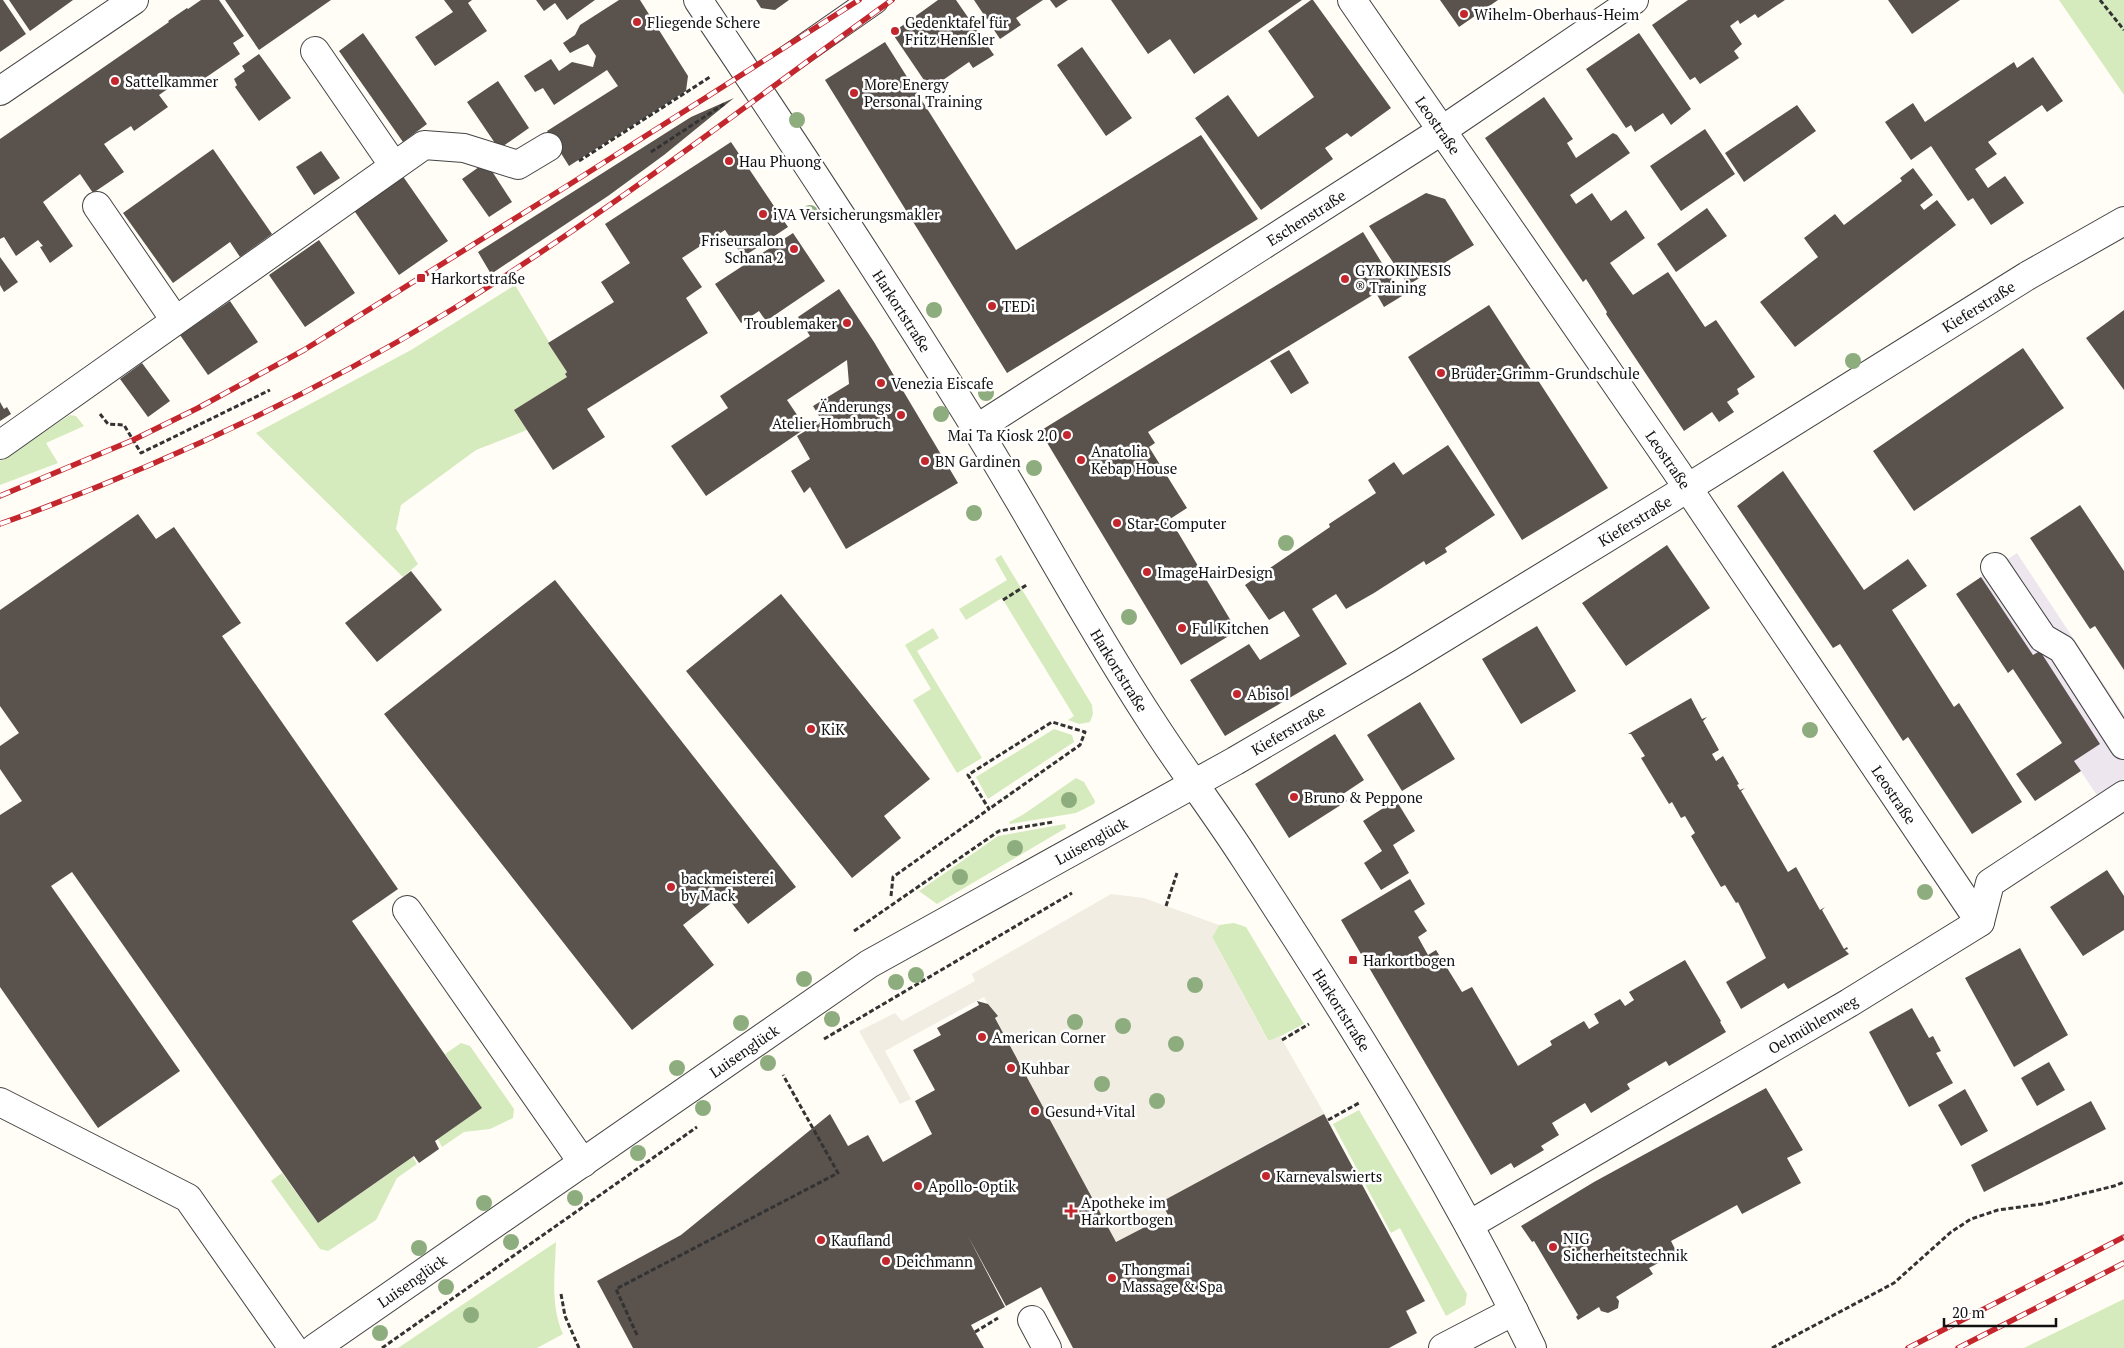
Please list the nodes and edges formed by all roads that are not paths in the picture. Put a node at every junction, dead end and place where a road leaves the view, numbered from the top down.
1 (698, 0) edge
2 (874, 0) edge
3 (1352, 0) edge
4 (1634, 0) edge
5 (129, 1) edge
6 (315, 51) dead end
7 (754, 83) junction
8 (0, 91) edge
9 (1441, 130) junction
10 (548, 147) road end
11 (394, 166) junction
12 (97, 206) dead end
13 (2124, 221) edge
14 (176, 320) junction
15 (976, 429) junction
16 (0, 445) edge
17 (1687, 488) junction
18 (1995, 567) dead end
19 (2124, 745) edge
20 (1193, 783) junction
21 (2124, 795) edge
22 (407, 910) dead end
23 (1980, 922) junction
24 (0, 1102) edge
25 (582, 1163) junction
26 (1469, 1225) junction
27 (1514, 1311) junction
28 (1032, 1320) dead end
29 (1460, 1344) edge
30 (293, 1348) edge
31 (314, 1348) edge
32 (1047, 1348) edge
33 (1532, 1348) edge

1 - 7 street, Harkortstraße
2 - 7 street
3 - 9 street, Leostraße
4 - 9 street, Eschenstraße
5 - 8 street
6 - 11 street
7 - 15 street, Harkortstraße
9 - 15 street, Eschenstraße
9 - 17 street, Leostraße
10 - 11 street
11 - 14 street
12 - 14 street
13 - 17 street, Kieferstraße
14 - 16 street
15 - 20 street, Harkortstraße
17 - 20 street, Kieferstraße
17 - 23 street, Leostraße
18 - 19 street
20 - 25 street, Luisenglück
20 - 26 street, Harkortstraße
21 - 23 street
22 - 25 street
23 - 26 street, Oelmühlenweg
24 - 30 street
25 - 31 street, Luisenglück
26 - 27 street, Harkortstraße
27 - 29 street
27 - 33 street, Harkortstraße
28 - 32 street

